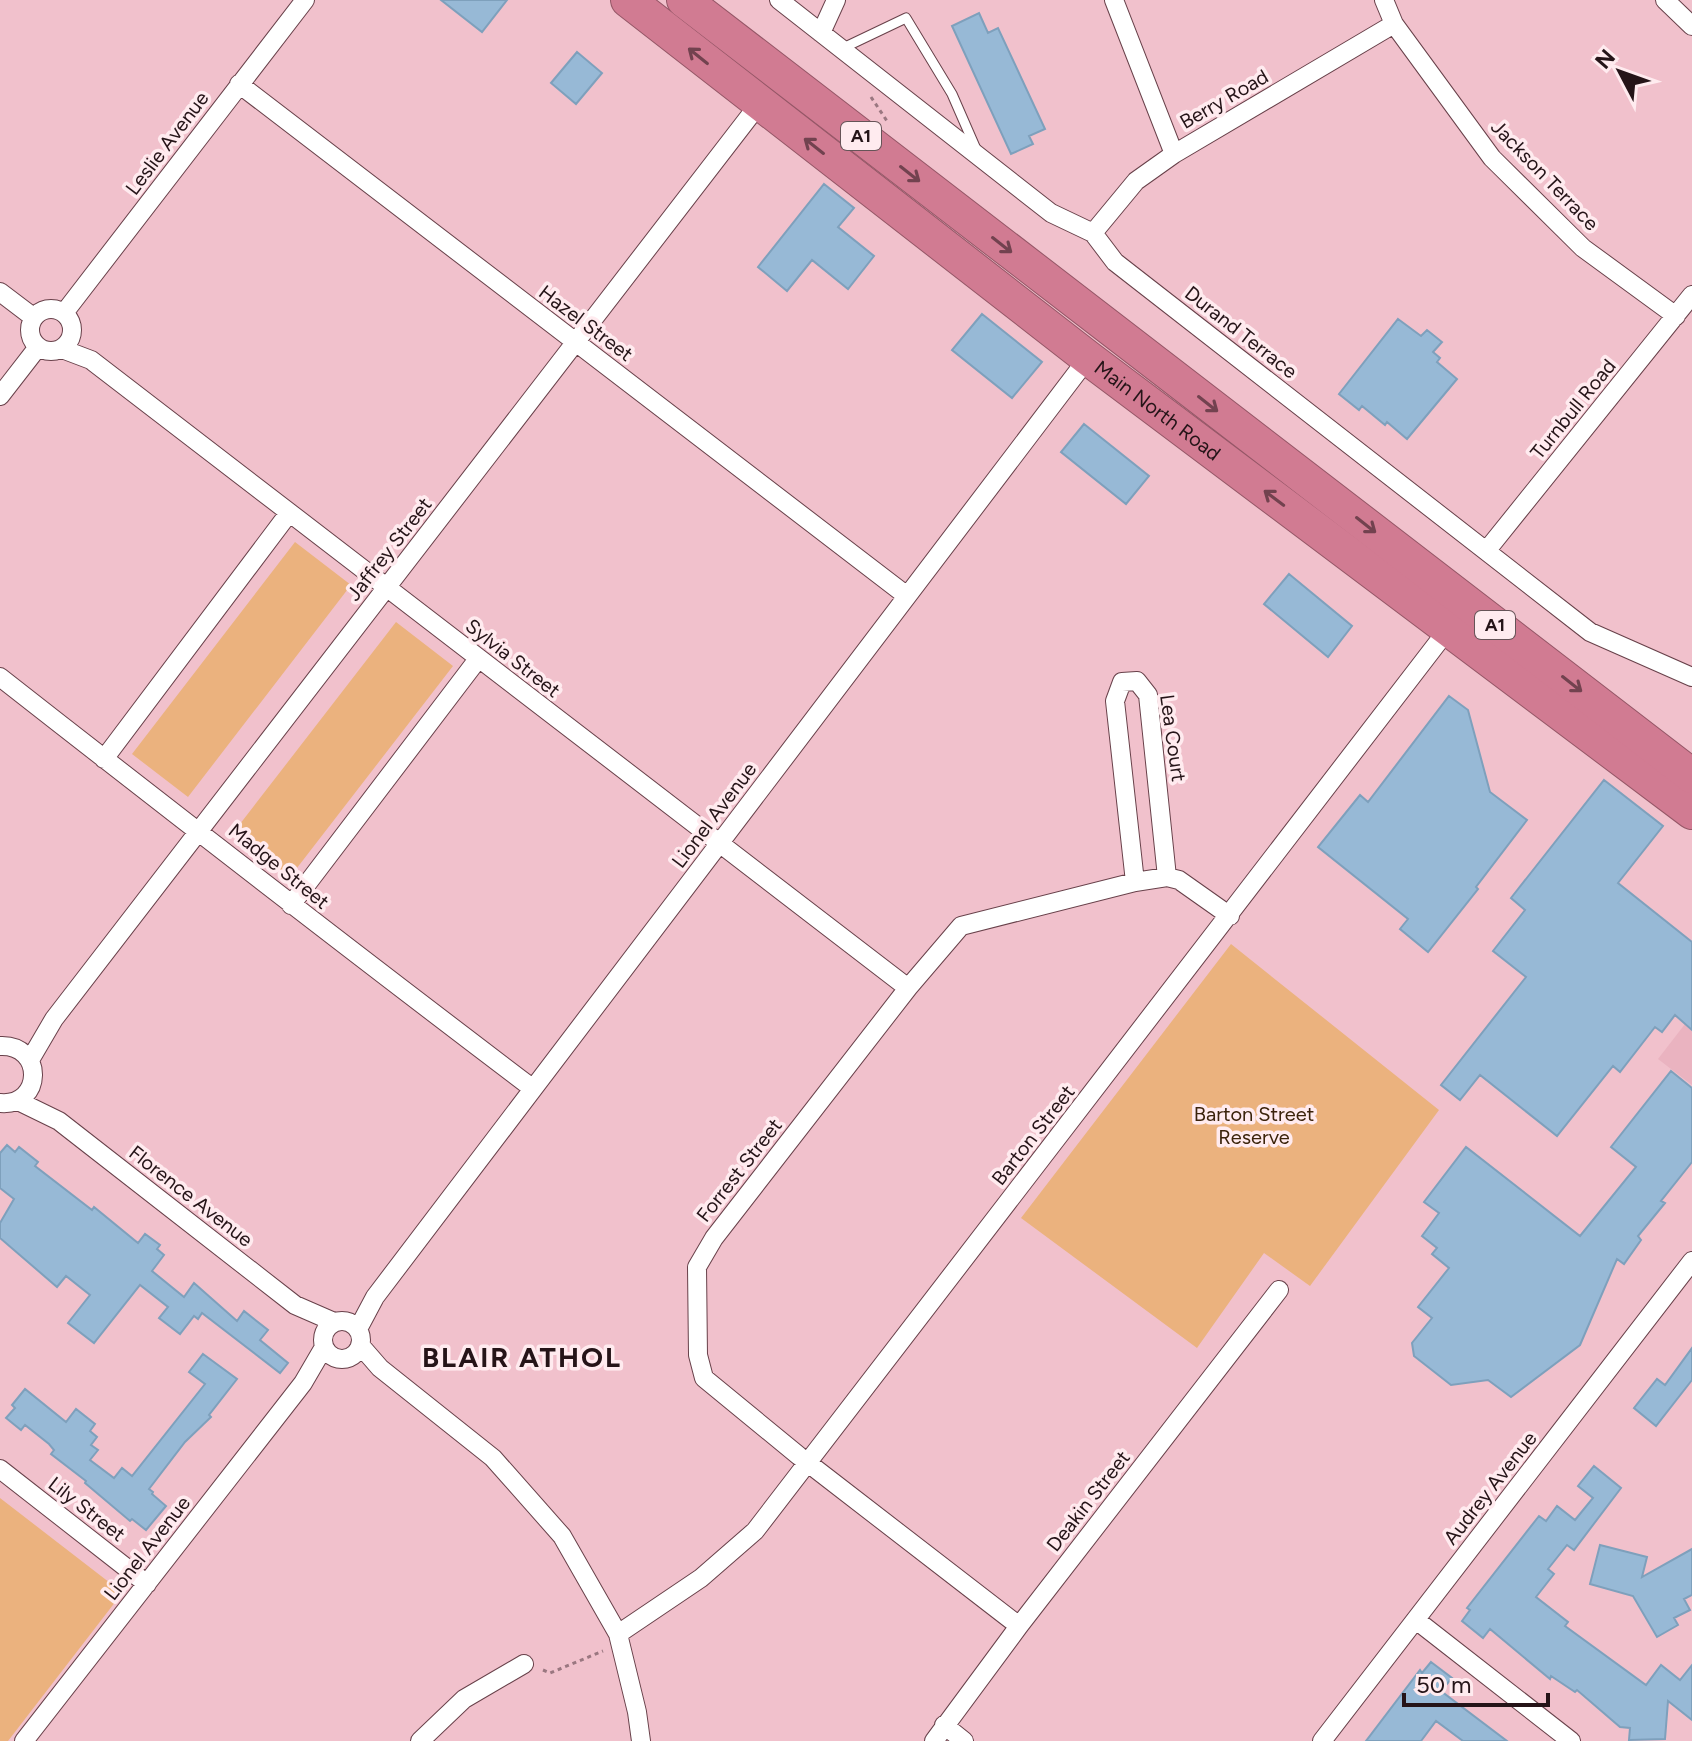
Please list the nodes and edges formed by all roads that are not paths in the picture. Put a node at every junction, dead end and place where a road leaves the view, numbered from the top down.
1 (305, 0) edge
2 (628, 0) edge
3 (684, 0) edge
4 (779, 0) edge
5 (836, 0) edge
6 (1114, 0) edge
7 (1384, 0) edge
8 (1665, 0) edge
9 (1394, 24) junction
10 (1692, 26) edge
11 (821, 33) junction
12 (841, 49) junction
13 (782, 75) junction
14 (239, 84) junction
15 (759, 104) junction
16 (1174, 154) junction
17 (979, 156) junction
18 (1093, 233) junction
19 (0, 292) edge
20 (1692, 295) edge
21 (64, 313) junction
22 (1676, 316) junction
23 (33, 317) junction
24 (72, 332) junction
25 (576, 342) junction
26 (38, 347) junction
27 (62, 349) junction
28 (1088, 358) junction
29 (91, 360) junction
30 (0, 396) edge
31 (289, 513) junction
32 (1487, 550) junction
33 (386, 589) junction
34 (907, 596) junction
35 (1449, 628) junction
36 (478, 659) junction
37 (0, 677) edge
38 (1692, 677) edge
39 (104, 759) junction
40 (1686, 784) edge
41 (198, 829) junction
42 (719, 845) junction
43 (1167, 877) junction
44 (1135, 882) junction
45 (291, 905) junction
46 (1230, 916) junction
47 (908, 988) junction
48 (54, 1019) junction
49 (4, 1046) edge
50 (30, 1060) junction
51 (33, 1083) junction
52 (532, 1088) junction
53 (9, 1102) edge
54 (59, 1121) junction
55 (1692, 1261) edge
56 (1279, 1290) dead end
57 (340, 1340) junction
58 (808, 1463) junction
59 (0, 1469) edge
60 (147, 1584) junction
61 (1416, 1620) junction
62 (1019, 1626) junction
63 (619, 1639) junction
64 (524, 1664) road end
65 (939, 1733) edge
66 (24, 1741) edge
67 (420, 1741) edge
68 (641, 1741) edge
69 (964, 1741) edge
70 (1322, 1741) edge
71 (1571, 1741) edge

1 - 14 street, Leslie Avenue
15 -> 2 highway, Main North Road / A1
3 - 13 highway, Main North Road / A1
4 - 11 street, Durand Terrace
5 - 11 street
6 - 16 street
7 - 9 street, Jackson Terrace
8 - 10 street
9 - 16 street, Berry Road
9 - 22 street, Jackson Terrace
11 - 12 street, Durand Terrace
12 - 17 street, Durand Terrace
12 - 17 lane
13 - 15 highway
13 -> 40 highway, Main North Road / A1
14 - 21 street, Leslie Avenue
14 - 25 street, Hazel Street
15 - 25 street, Jaffrey Street
28 -> 15 highway, Main North Road / A1
16 - 18 street, Berry Road
17 - 18 street, Durand Terrace
18 - 32 street, Durand Terrace
19 - 23 street
20 - 22 street, Turnbull Road
21 - 23 street
21 - 24 street
22 - 32 street, Turnbull Road
23 - 26 street
24 - 27 street
24 - 29 street, Sylvia Street
25 - 33 street, Jaffrey Street
25 - 34 street, Hazel Street
26 - 27 street
26 - 30 street
27 - 29 street, Sylvia Street
28 - 34 street, Lionel Avenue
35 -> 28 highway, Main North Road / A1
29 - 31 street, Sylvia Street
31 - 33 street, Sylvia Street
31 - 39 street
32 - 38 street, Durand Terrace
33 - 36 street, Sylvia Street
33 - 41 street, Jaffrey Street
34 - 42 street, Lionel Avenue
35 - 40 highway, Main North Road / A1
35 - 46 street, Barton Street
36 - 42 street, Sylvia Street
36 - 45 street
37 - 39 street, Madge Street
39 - 41 street, Madge Street
41 - 45 street, Madge Street
41 - 48 street, Jaffrey Street
42 - 47 street, Sylvia Street
42 - 52 street, Lionel Avenue
43 - 44 street, Forrest Street
43 - 44 street, Lea Court
43 - 46 street
44 - 47 street, Forrest Street
45 - 52 street, Madge Street
46 - 58 street, Barton Street
47 - 58 street, Forrest Street
48 - 49 street, Jaffrey Street
48 - 50 street, Jaffrey Street
49 - 50 street
50 - 51 street
51 - 53 street
51 - 54 street, Florence Avenue
52 - 57 street, Lionel Avenue
53 - 54 street, Florence Avenue
54 - 57 street, Florence Avenue
55 - 61 street, Audrey Avenue
56 - 62 street, Deakin Street
57 - 60 street, Lionel Avenue
57 - 63 street, Florence Avenue
58 - 62 street, Forrest Street
58 - 63 street, Barton Street
59 - 60 street, Lily Street
60 - 66 street, Lionel Avenue
61 - 70 street, Audrey Avenue
61 - 71 street
62 - 65 street, Deakin Street
63 - 68 street, Florence Avenue
64 - 67 street
65 - 69 street

